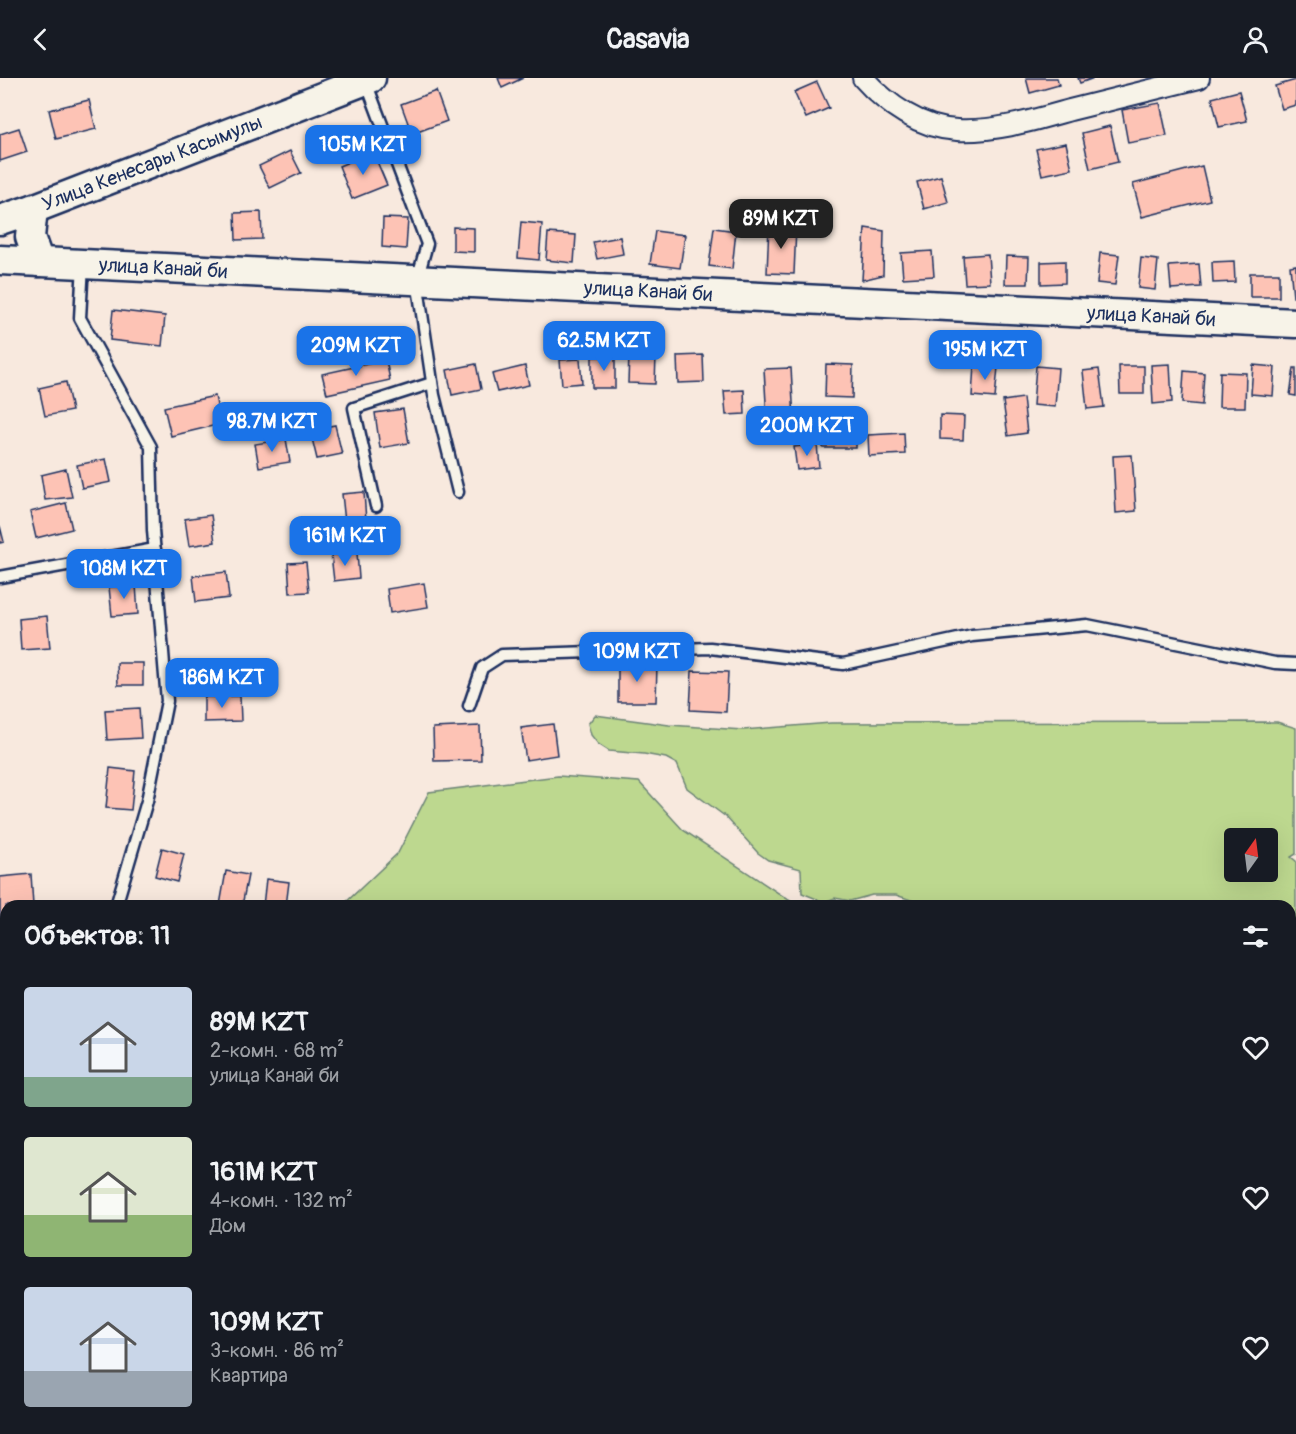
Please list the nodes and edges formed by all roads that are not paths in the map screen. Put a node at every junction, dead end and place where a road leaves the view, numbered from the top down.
1 (863, 78) edge
2 (1199, 78) edge
3 (368, 79) edge
4 (33, 209) junction
5 (0, 220) edge
6 (0, 260) edge
7 (39, 262) junction
8 (83, 264) junction
9 (417, 280) junction
10 (1296, 323) edge
11 (432, 383) junction
12 (458, 492) dead end
13 (376, 506) dead end
14 (154, 549) junction
15 (0, 577) edge
16 (1296, 664) edge
17 (469, 706) dead end
18 (118, 900) edge

1 - 2 street
3 - 4 main road, Улица Кенесары Касымулы
3 - 9 lane
4 - 5 main road, Улица Кенесары Касымулы
4 - 7 main road
6 - 7 main road, улица Канай би
7 - 8 main road, улица Канай би
8 - 9 main road, улица Канай би
8 - 14 lane
9 - 10 main road, улица Канай би
9 - 11 lane
11 - 12 lane
11 - 13 lane
14 - 15 lane
14 - 18 lane
16 - 17 lane

